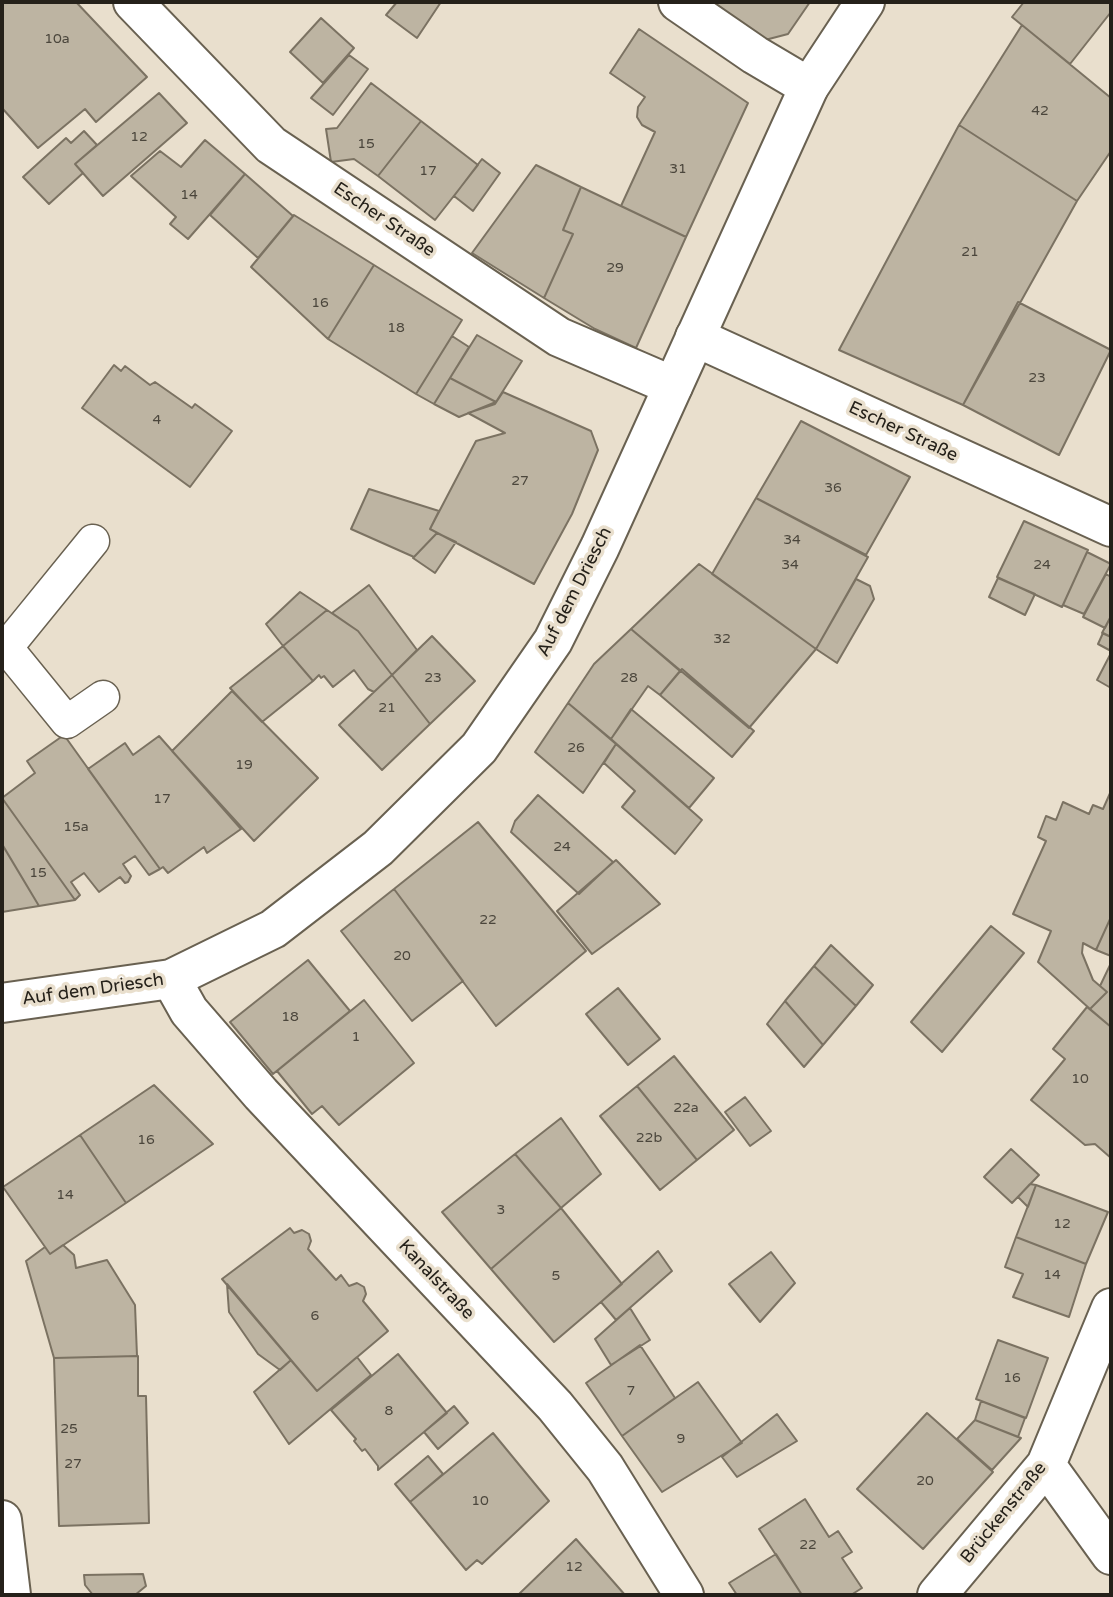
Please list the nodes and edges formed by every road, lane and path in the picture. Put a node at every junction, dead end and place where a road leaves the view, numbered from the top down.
1 (133, 2) edge
2 (678, 2) edge
3 (865, 2) edge
4 (809, 87) junction
5 (695, 337) junction
6 (673, 386) junction
7 (1111, 527) edge
8 (93, 541) dead end
9 (4, 650) edge
10 (103, 697) dead end
11 (171, 979) junction
12 (2, 1003) edge
13 (1111, 1308) edge
14 (1046, 1465) junction
15 (2, 1520) edge
16 (1111, 1555) edge
17 (11, 1595) edge
18 (684, 1595) edge
19 (937, 1595) edge

1 - 6 street, Escher Straße
2 - 4 street
3 - 4 street, Auf dem Driesch
4 - 5 street, Auf dem Driesch
5 - 6 street, Auf dem Driesch
5 - 7 street, Escher Straße
6 - 11 street, Auf dem Driesch
8 - 9 lane
9 - 10 lane
11 - 12 street, Auf dem Driesch
11 - 18 street, Kanalstraße
13 - 14 street, Brückenstraße
14 - 16 street
14 - 19 street, Brückenstraße
15 - 17 street

